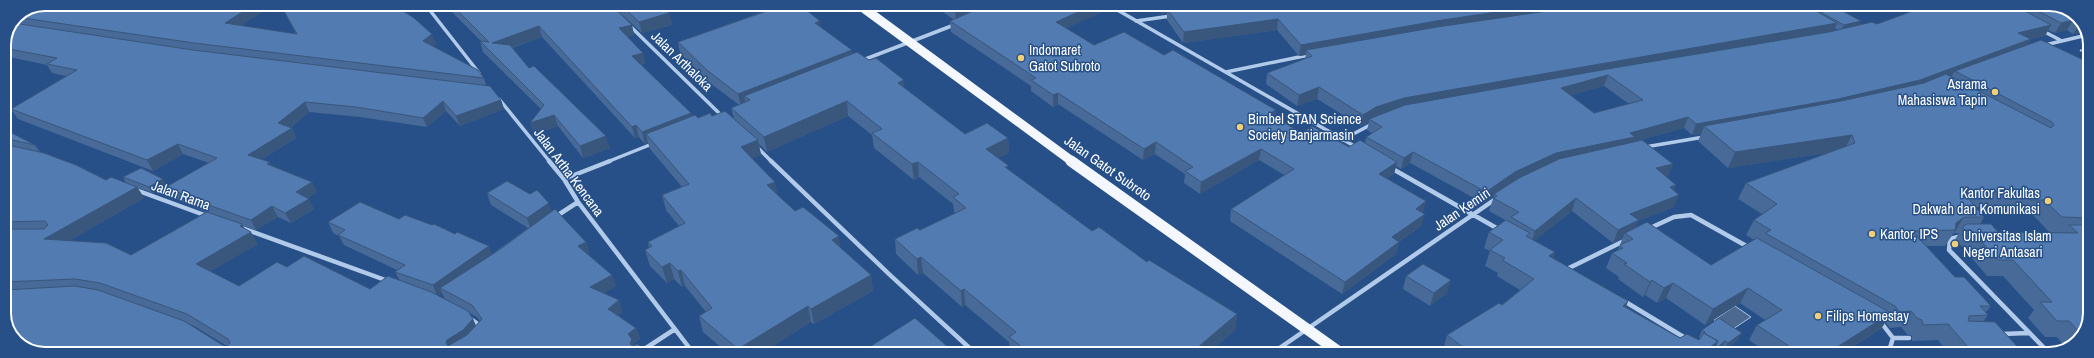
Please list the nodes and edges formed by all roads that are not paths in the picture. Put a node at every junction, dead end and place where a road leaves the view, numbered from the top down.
1 (430, 11) edge
2 (868, 11) edge
3 (1119, 11) edge
4 (1175, 16) edge
5 (624, 20) edge
6 (1136, 21) junction
7 (955, 25) edge
8 (2040, 29) edge
9 (2082, 36) edge
10 (2060, 40) junction
11 (911, 42) junction
12 (2038, 48) edge
13 (1311, 55) edge
14 (860, 62) edge
15 (1225, 72) junction
16 (484, 80) edge
17 (494, 92) edge
18 (730, 114) edge
19 (723, 117) junction
20 (716, 120) edge
21 (728, 122) edge
22 (1375, 122) edge
23 (1709, 136) edge
24 (1342, 140) junction
25 (750, 141) edge
26 (658, 142) edge
27 (1641, 148) edge
28 (1363, 152) edge
29 (1383, 163) edge
30 (564, 180) junction
31 (128, 188) edge
32 (1502, 195) edge
33 (578, 202) junction
34 (1472, 215) junction
35 (210, 217) edge
36 (553, 219) edge
37 (240, 227) edge
38 (1646, 230) edge
39 (1506, 234) edge
40 (1971, 236) edge
41 (1632, 237) edge
42 (1753, 250) edge
43 (1560, 265) edge
44 (1567, 269) junction
45 (1574, 273) edge
46 (394, 284) edge
47 (1622, 300) edge
48 (462, 313) edge
49 (1876, 321) edge
50 (1307, 328) junction
51 (675, 329) junction
52 (2029, 333) junction
53 (1998, 334) edge
54 (480, 335) edge
55 (1893, 338) junction
56 (1909, 338) dead end
57 (1693, 342) edge
58 (648, 347) edge
59 (689, 347) edge
60 (969, 347) edge
61 (1281, 347) edge
62 (1333, 347) edge
63 (1890, 347) edge
64 (2043, 347) edge

1 - 16 street
2 - 11 main road, Jalan Gatot Subroto
3 - 6 street
4 - 6 street
5 - 19 street, Jalan Arthaloka
6 - 15 street
7 - 11 street
8 - 10 street
9 - 10 street
10 - 12 street
11 - 14 street
11 - 50 main road, Jalan Gatot Subroto
13 - 15 street
15 - 24 street
17 - 30 street, Jalan Artha Kencana
18 - 19 street
19 - 20 street
19 - 21 street, Jalan Arthaloka
22 - 24 street
23 - 27 street
24 - 28 street
25 - 60 street
26 - 30 street
29 - 34 street
30 - 33 street, Jalan Artha Kencana
31 - 35 street, Jalan Rama
32 - 34 street, Jalan Kemiri
33 - 36 street
33 - 51 street, Jalan Artha Kencana
34 - 39 street
34 - 50 street, Jalan Kemiri
37 - 46 street
38 - 42 street
40 - 52 street
41 - 44 street
43 - 44 street
44 - 45 street
47 - 57 street
48 - 54 street
49 - 55 street
50 - 61 street, Jalan Kemiri
50 - 62 main road, Jalan Gatot Subroto
51 - 58 street
51 - 59 street, Jalan Artha Kencana
52 - 53 street
52 - 64 street
55 - 56 street
55 - 63 street

